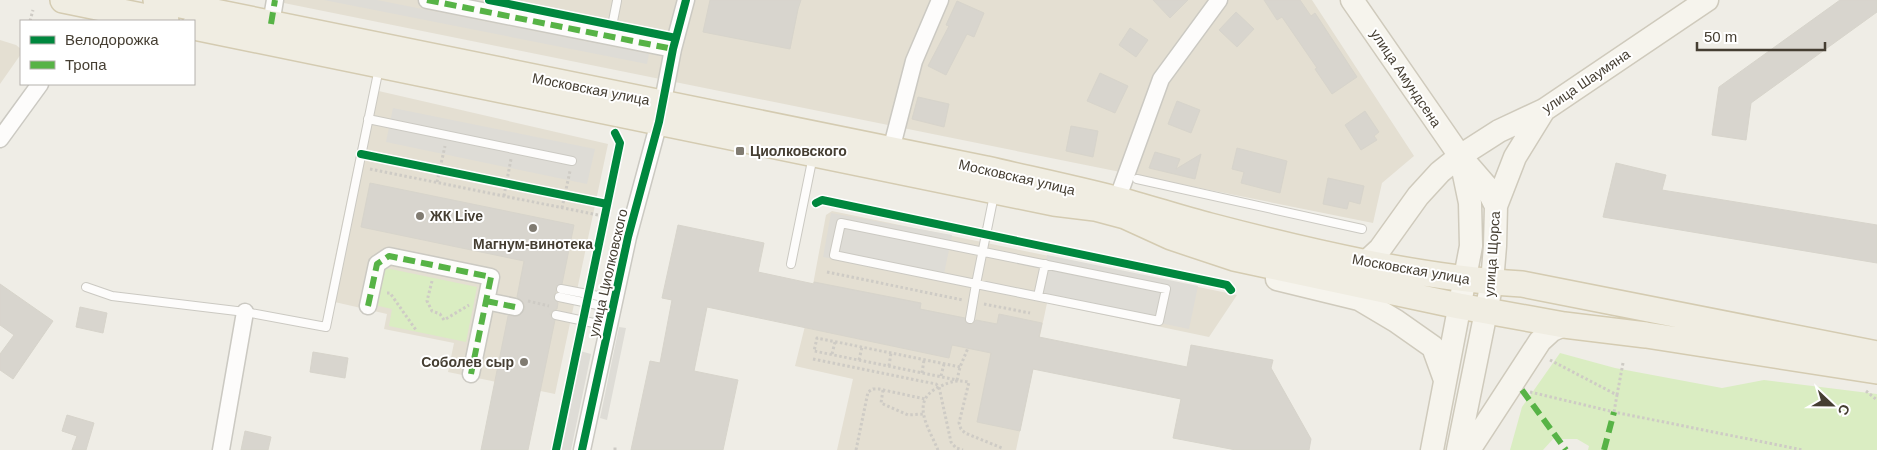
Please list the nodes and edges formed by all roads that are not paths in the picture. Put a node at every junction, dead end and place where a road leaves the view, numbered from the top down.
1 (156, 0) edge
2 (275, 0) edge
3 (427, 0) edge
4 (686, 0) edge
5 (940, 0) edge
6 (1218, 0) edge
7 (1352, 0) edge
8 (1707, 0) edge
9 (617, 1) edge
10 (79, 6) edge
11 (160, 20) edge
12 (270, 24) junction
13 (195, 27) edge
14 (610, 36) junction
15 (673, 49) junction
16 (379, 65) junction
17 (39, 85) edge
18 (1544, 110) junction
19 (661, 113) junction
20 (368, 119) junction
21 (0, 139) edge
22 (891, 150) junction
23 (813, 154) junction
24 (1460, 156) junction
25 (572, 161) road end
26 (1137, 179) dead end
27 (995, 191) junction
28 (1117, 200) junction
29 (1496, 206) junction
30 (1362, 229) dead end
31 (983, 251) junction
32 (1234, 258) junction
33 (1366, 262) junction
34 (790, 264) dead end
35 (1045, 264) junction
36 (1464, 279) junction
37 (1492, 282) junction
38 (976, 284) junction
39 (86, 287) dead end
40 (560, 293) dead end
41 (1038, 296) junction
42 (486, 301) junction
43 (520, 304) road end
44 (613, 304) junction
45 (368, 306) dead end
46 (1459, 306) junction
47 (556, 311) road end
48 (245, 312) junction
49 (1487, 312) junction
50 (970, 318) dead end
51 (1564, 325) junction
52 (608, 326) junction
53 (1877, 354) edge
54 (1877, 371) edge
55 (471, 374) dead end
56 (1446, 380) junction
57 (221, 450) edge
58 (582, 450) edge
59 (1432, 450) edge
60 (1458, 450) edge
61 (1469, 450) edge

1 - 12 main road, Московская улица
2 - 12 street
3 - 14 street
4 - 15 street, улица Циолковского
5 - 22 street
6 - 28 street
7 - 24 main road, улица Амундсена
8 - 18 main road, улица Шаумяна
9 - 14 lane
10 - 11 main road
12 - 19 main road, Московская улица
13 - 16 main road, Московская улица
14 - 15 street
15 - 19 street, улица Циолковского
16 - 19 main road, Московская улица
16 - 20 lane
17 - 21 street
18 - 24 main road, улица Шаумяна
18 - 29 main road
19 - 22 main road, Московская улица
19 - 23 main road, Московская улица
19 - 44 street, улица Циолковского
20 - 25 lane
20 - 48 lane
22 - 28 main road, Московская улица
23 - 27 main road, Московская улица
23 - 34 lane
24 - 29 main road, улица Щорса
24 - 33 main road, улица Шаумяна
24 - 36 main road, улица Щорса
26 - 30 lane
27 - 31 lane
27 - 32 main road, Московская улица
28 - 33 main road, Московская улица
29 - 37 main road, улица Щорса
31 - 35 lane
31 - 38 lane
31 - 38 lane
32 - 46 main road, Московская улица
32 - 56 main road
33 - 36 main road, Московская улица
35 - 41 lane
35 - 41 lane
36 - 37 main road, Московская улица
36 - 46 main road, улица Щорса
37 - 49 main road, улица Щорса
37 - 53 main road, Московская улица
38 - 41 lane
38 - 50 lane
39 - 48 lane
40 - 44 lane
42 - 43 street
42 - 45 street
42 - 55 street
44 - 52 street, улица Циолковского
46 - 49 main road, Московская улица
46 - 56 main road, улица Щорса
47 - 52 lane
48 - 57 street
49 - 51 main road, Московская улица
49 - 60 main road, улица Щорса
51 - 54 main road, Московская улица
51 - 61 main road
52 - 58 street, улица Циолковского
56 - 59 main road, улица Щорса

